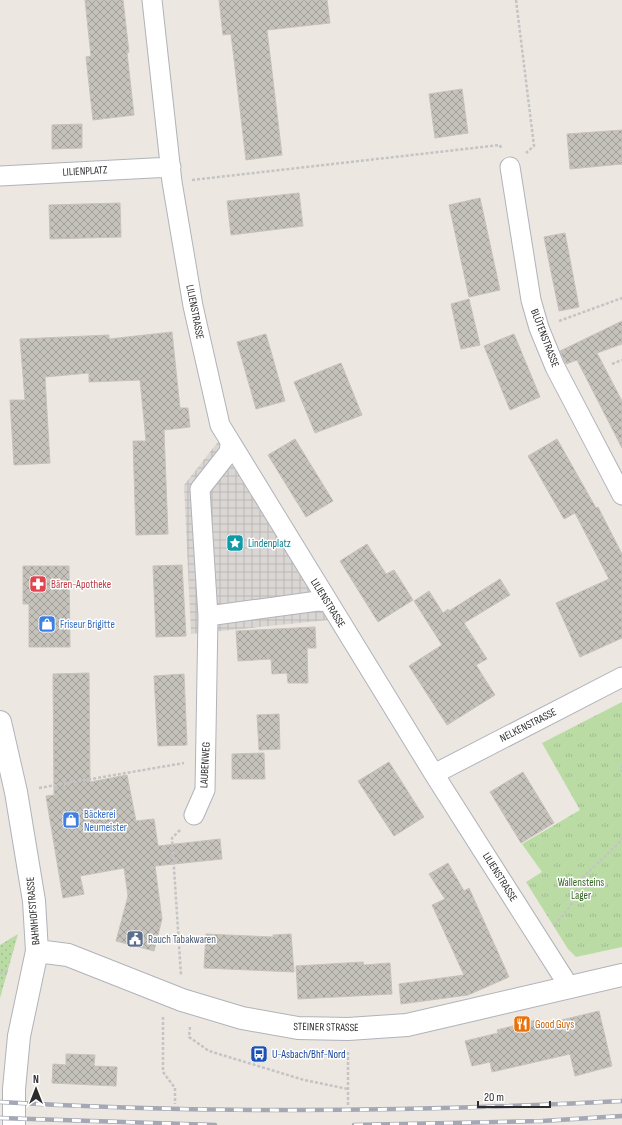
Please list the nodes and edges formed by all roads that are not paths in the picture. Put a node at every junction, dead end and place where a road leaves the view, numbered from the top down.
1 (152, 0) edge
2 (510, 167) road end
3 (172, 175) junction
4 (0, 176) edge
5 (230, 444) junction
6 (622, 495) edge
7 (328, 602) junction
8 (208, 616) junction
9 (622, 677) edge
10 (0, 722) edge
11 (5, 765) edge
12 (434, 774) junction
13 (194, 815) road end
14 (37, 950) junction
15 (622, 975) edge
16 (570, 988) junction
17 (14, 1125) edge

1 - 3 street
2 - 6 street, BLÜTENSTRASSE
3 - 4 street, LILIENPLATZ
3 - 5 street, LILIENSTRASSE
5 - 7 street, LILIENSTRASSE
5 - 8 street
7 - 8 street
7 - 12 street, LILIENSTRASSE
8 - 13 street, LAUBENWEG
9 - 12 street, NELKENSTRASSE
10 - 11 street, BAHNHOFSTRASSE
11 - 14 street, BAHNHOFSTRASSE
12 - 16 street, LILIENSTRASSE
14 - 16 street, STEINER STRASSE
14 - 17 street, BAHNHOFSTRASSE
15 - 16 street, STEINER STRASSE

